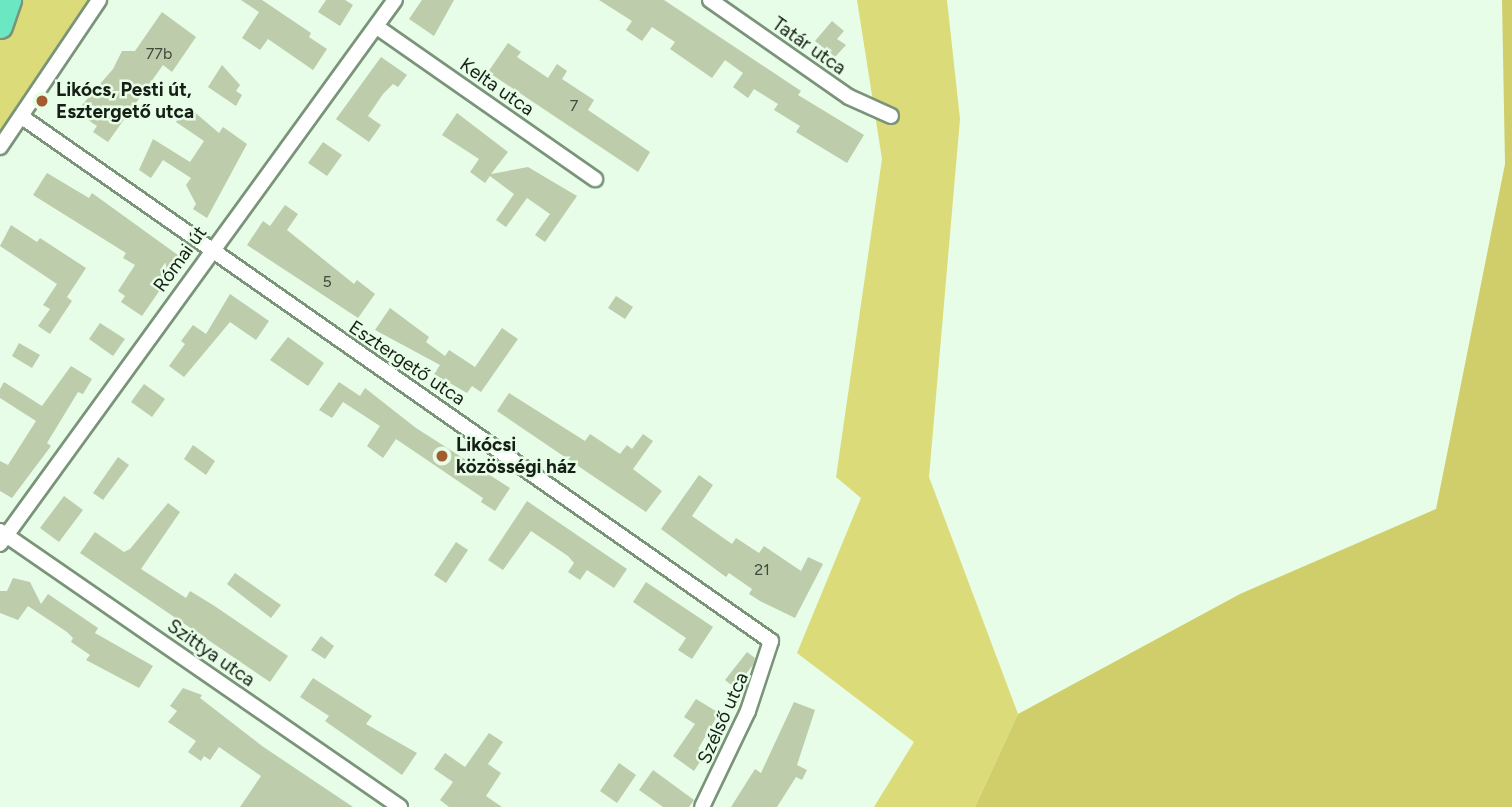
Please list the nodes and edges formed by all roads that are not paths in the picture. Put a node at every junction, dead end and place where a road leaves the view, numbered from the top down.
1 (9, 0) edge
2 (99, 0) edge
3 (395, 0) edge
4 (710, 0) edge
5 (0, 26) edge
6 (377, 27) junction
7 (891, 116) dead end
8 (22, 117) junction
9 (0, 146) edge
10 (595, 179) dead end
11 (210, 251) junction
12 (2, 537) edge
13 (771, 640) joint
14 (400, 807) edge
15 (702, 807) edge

1 - 5 main road
2 - 8 street
3 - 6 street, Római út
4 - 7 street, Tatár utca
6 - 10 street, Kelta utca
6 - 11 street, Római út
8 - 9 street
8 - 11 street, Esztergető utca
11 - 12 street, Római út
11 - 13 street, Esztergető utca
12 - 14 street, Szittya utca
13 - 15 street, Szélső utca

